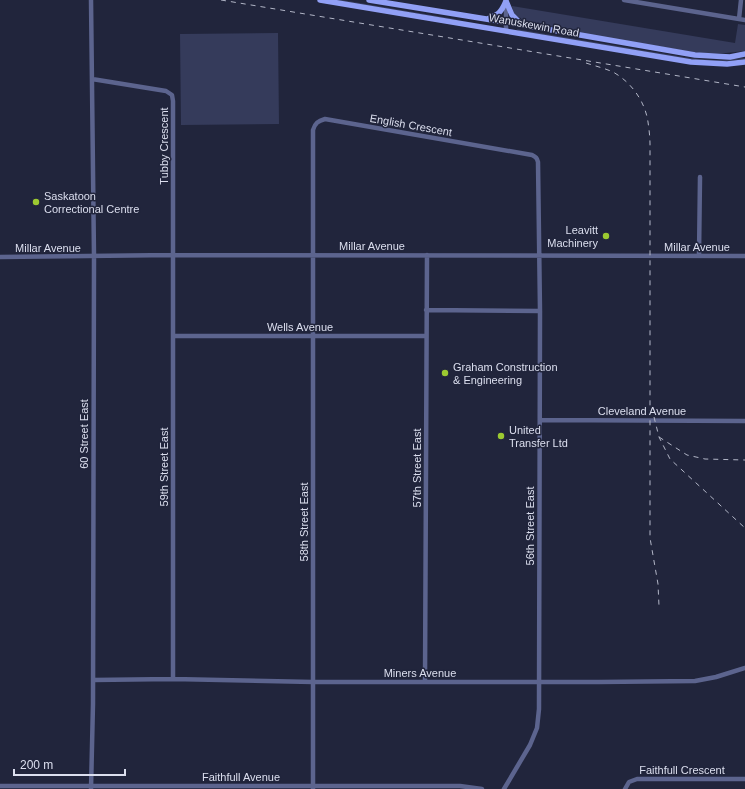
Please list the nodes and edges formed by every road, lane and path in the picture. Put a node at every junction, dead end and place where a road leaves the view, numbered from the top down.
1 (91, 0) edge
2 (320, 0) edge
3 (369, 0) edge
4 (624, 0) edge
5 (741, 0) edge
6 (506, 1) edge
7 (486, 19) junction
8 (739, 19) junction
9 (745, 20) edge
10 (506, 22) junction
11 (523, 25) junction
12 (506, 31) junction
13 (745, 54) edge
14 (745, 62) edge
15 (92, 79) junction
16 (700, 177) dead end
17 (173, 255) junction
18 (427, 255) junction
19 (539, 255) junction
20 (94, 256) junction
21 (313, 256) junction
22 (699, 256) junction
23 (745, 256) edge
24 (0, 257) edge
25 (426, 310) junction
26 (540, 311) junction
27 (173, 336) junction
28 (426, 336) junction
29 (313, 337) junction
30 (540, 420) junction
31 (745, 421) edge
32 (745, 668) edge
33 (173, 679) junction
34 (93, 680) junction
35 (538, 681) junction
36 (313, 682) junction
37 (425, 682) junction
38 (745, 779) edge
39 (0, 786) edge
40 (91, 787) edge
41 (194, 787) edge
42 (313, 788) edge
43 (482, 789) edge
44 (504, 789) edge
45 (625, 789) edge

1 - 15 street, 60 Street East
2 - 12 main road, Wanuskewin Road
3 - 7 main road, Wanuskewin Road
4 - 8 street
5 - 8 street
6 - 7 main road
6 - 10 street
6 - 11 main road
7 - 10 main road, Wanuskewin Road
8 - 9 street
10 - 11 main road, Wanuskewin Road
10 - 12 street
11 - 13 main road, Wanuskewin Road
12 - 14 main road, Wanuskewin Road
15 - 17 street, Tubby Crescent
15 - 20 street, 60 Street East
16 - 22 street
17 - 20 street, Millar Avenue
17 - 21 street, Millar Avenue
17 - 27 street, 59th Street East
18 - 19 street, Millar Avenue
18 - 21 street, Millar Avenue
18 - 25 street, 57th Street East
19 - 21 street, English Crescent
19 - 22 street, Millar Avenue
19 - 26 street, 56th Street East
20 - 24 street, Millar Avenue
20 - 34 street, 60 Street East
21 - 29 street, 58th Street East
22 - 23 street, Millar Avenue
25 - 26 street
25 - 28 street, 57th Street East
26 - 30 street, 56th Street East
27 - 29 street, Wells Avenue
27 - 33 street, 59th Street East
28 - 29 street, Wells Avenue
28 - 37 street, 57th Street East
29 - 36 street, 58th Street East
30 - 31 street, Cleveland Avenue
30 - 35 street, 56th Street East
32 - 35 street, Miners Avenue
33 - 34 street, Miners Avenue
33 - 36 street, Miners Avenue
34 - 40 street, 60 Street East
35 - 37 street, Miners Avenue
35 - 44 street, 56th Street East
36 - 37 street, Miners Avenue
36 - 42 street, 58th Street East
38 - 45 street, Faithfull Crescent
39 - 40 street, Faithfull Avenue
40 - 41 street, Faithfull Avenue
41 - 42 street, Faithfull Avenue
42 - 43 street, Faithfull Avenue

